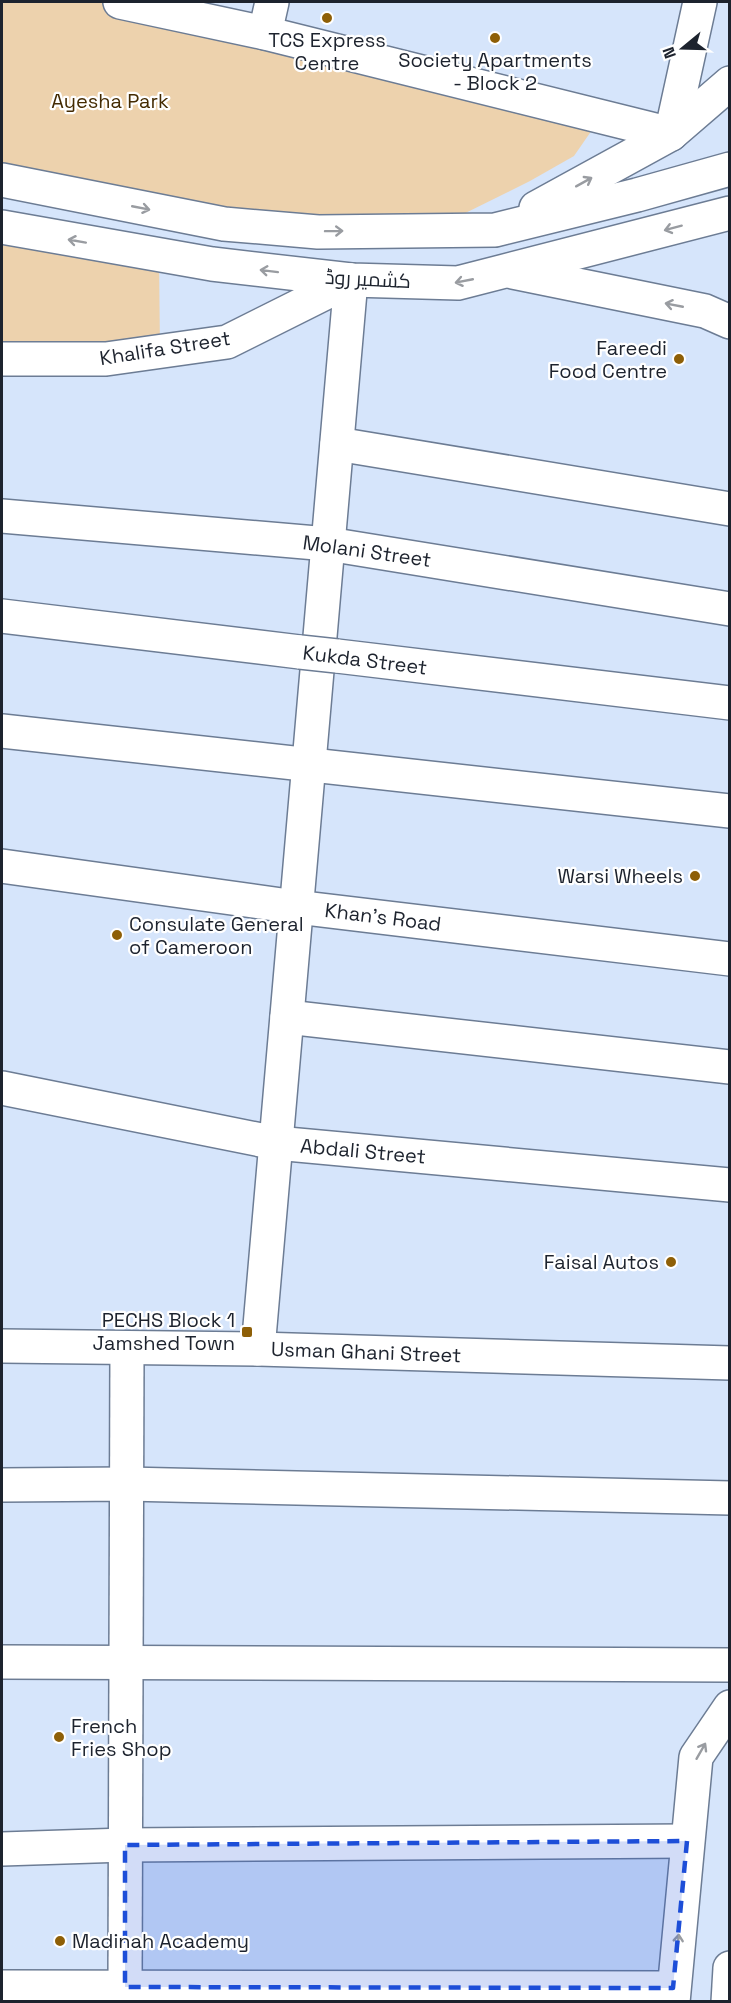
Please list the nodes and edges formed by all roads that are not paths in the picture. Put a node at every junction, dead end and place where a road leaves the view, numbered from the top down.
1 (120, 2) edge
2 (272, 2) edge
3 (700, 2) edge
4 (265, 33) junction
5 (729, 83) edge
6 (671, 134) junction
7 (729, 169) edge
8 (2, 180) edge
9 (729, 213) edge
10 (2, 227) edge
11 (495, 230) junction
12 (506, 271) junction
13 (351, 280) junction
14 (729, 322) edge
15 (2, 359) edge
16 (337, 444) junction
17 (729, 509) edge
18 (2, 516) edge
19 (328, 544) junction
20 (729, 609) edge
21 (2, 616) edge
22 (729, 703) edge
23 (2, 731) edge
24 (309, 764) junction
25 (729, 811) edge
26 (2, 866) edge
27 (296, 907) junction
28 (729, 959) edge
29 (287, 1017) junction
30 (729, 1067) edge
31 (2, 1088) edge
32 (276, 1143) junction
33 (729, 1185) edge
34 (2, 1346) edge
35 (127, 1348) junction
36 (258, 1350) junction
37 (729, 1362) edge
38 (127, 1484) junction
39 (2, 1485) edge
40 (729, 1498) edge
41 (2, 1662) edge
42 (126, 1664) junction
43 (729, 1665) edge
44 (729, 1707) edge
45 (687, 1841) junction
46 (125, 1845) junction
47 (2, 1849) edge
48 (729, 1968) edge
49 (2, 1987) edge
50 (125, 1987) junction
51 (673, 1995) edge
52 (728, 2001) edge

1 - 4 street
2 - 4 street
3 - 6 street
4 - 6 street
5 - 6 street
11 -> 6 street
7 - 11 street
8 -> 11 street
9 -> 12 street, کشمیر روڈ
13 -> 10 street, کشمیر روڈ
12 -> 13 street, کشمیر روڈ
14 -> 12 street
13 - 15 street, Khalifa Street
13 - 16 street
16 - 17 street
16 - 19 street
18 - 19 street, Molani Street
19 - 20 street, Molani Street
19 - 24 street
21 - 22 street, Kukda Street, bridge
23 - 24 street
24 - 25 street
24 - 27 street
26 - 27 street, Khan's Road
27 - 28 street, Khan's Road
27 - 29 street
29 - 30 street
29 - 32 street
31 - 32 street, Abdali Street
32 - 33 street, Abdali Street
32 - 36 street
34 - 35 street, Usman Ghani Street
35 - 36 street, Usman Ghani Street
35 - 38 street
36 - 37 street, Usman Ghani Street
38 - 39 street
38 - 40 street
38 - 42 street
41 - 42 street
42 - 43 street
42 - 46 street
45 -> 44 street
45 - 46 street
51 -> 45 street
46 - 47 street
46 - 50 street
48 - 52 street
49 - 50 street
50 - 51 street

